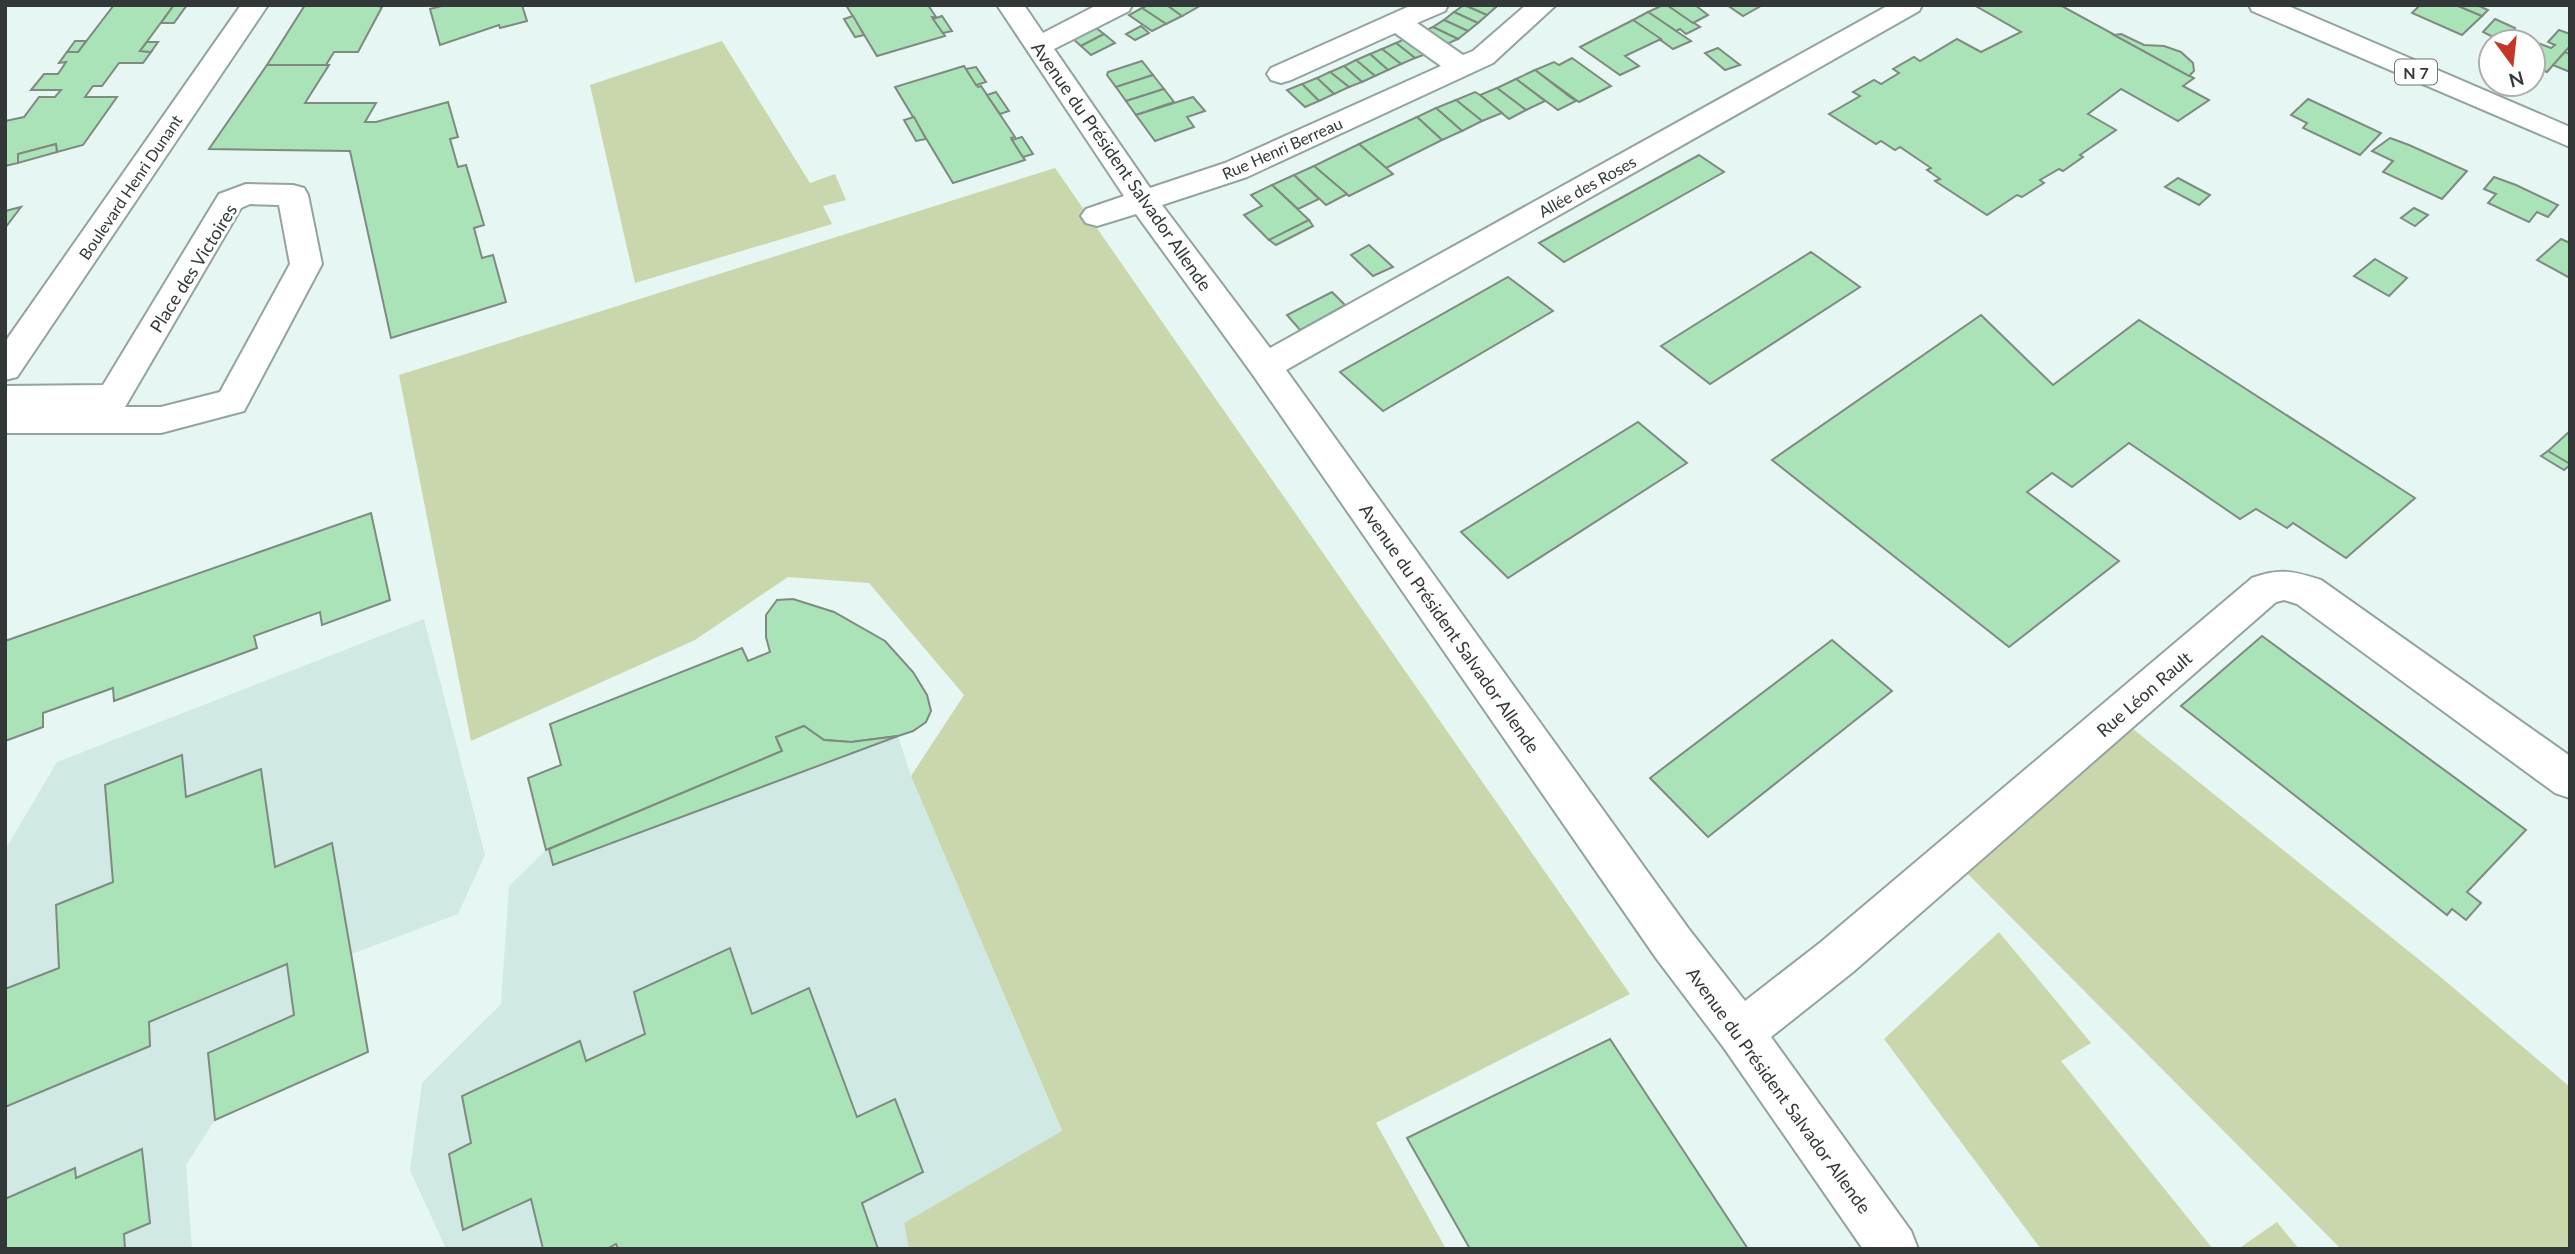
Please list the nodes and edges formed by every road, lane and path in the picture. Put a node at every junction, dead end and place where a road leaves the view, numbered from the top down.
1 (255, 5) edge
2 (1010, 5) edge
3 (1119, 5) edge
4 (1435, 5) edge
5 (1543, 5) edge
6 (1909, 5) edge
7 (2262, 5) edge
8 (1396, 21) junction
9 (1038, 46) junction
10 (1461, 66) junction
11 (1280, 74) dead end
12 (2570, 138) edge
13 (1143, 201) junction
14 (1097, 216) dead end
15 (1265, 366) junction
16 (5, 368) edge
17 (5, 399) edge
18 (5, 420) edge
19 (2570, 780) edge
20 (1740, 1032) junction
21 (1893, 1249) edge

1 - 16 street, Boulevard Henri Dunant
2 - 9 street, Avenue du Président Salvador Allende
3 - 9 street
4 - 8 street
5 - 10 street, Rue Henri Berreau
6 - 15 street, Allée des Roses
7 - 12 street, N 7
8 - 10 street
8 - 11 street
9 - 13 street, Avenue du Président Salvador Allende
10 - 13 street, Rue Henri Berreau
13 - 14 street, Rue Henri Berreau
13 - 15 street, Avenue du Président Salvador Allende
15 - 20 street, Avenue du Président Salvador Allende
17 - 18 street, Place des Victoires
19 - 20 street, Rue Léon Rault
20 - 21 street, Avenue du Président Salvador Allende

